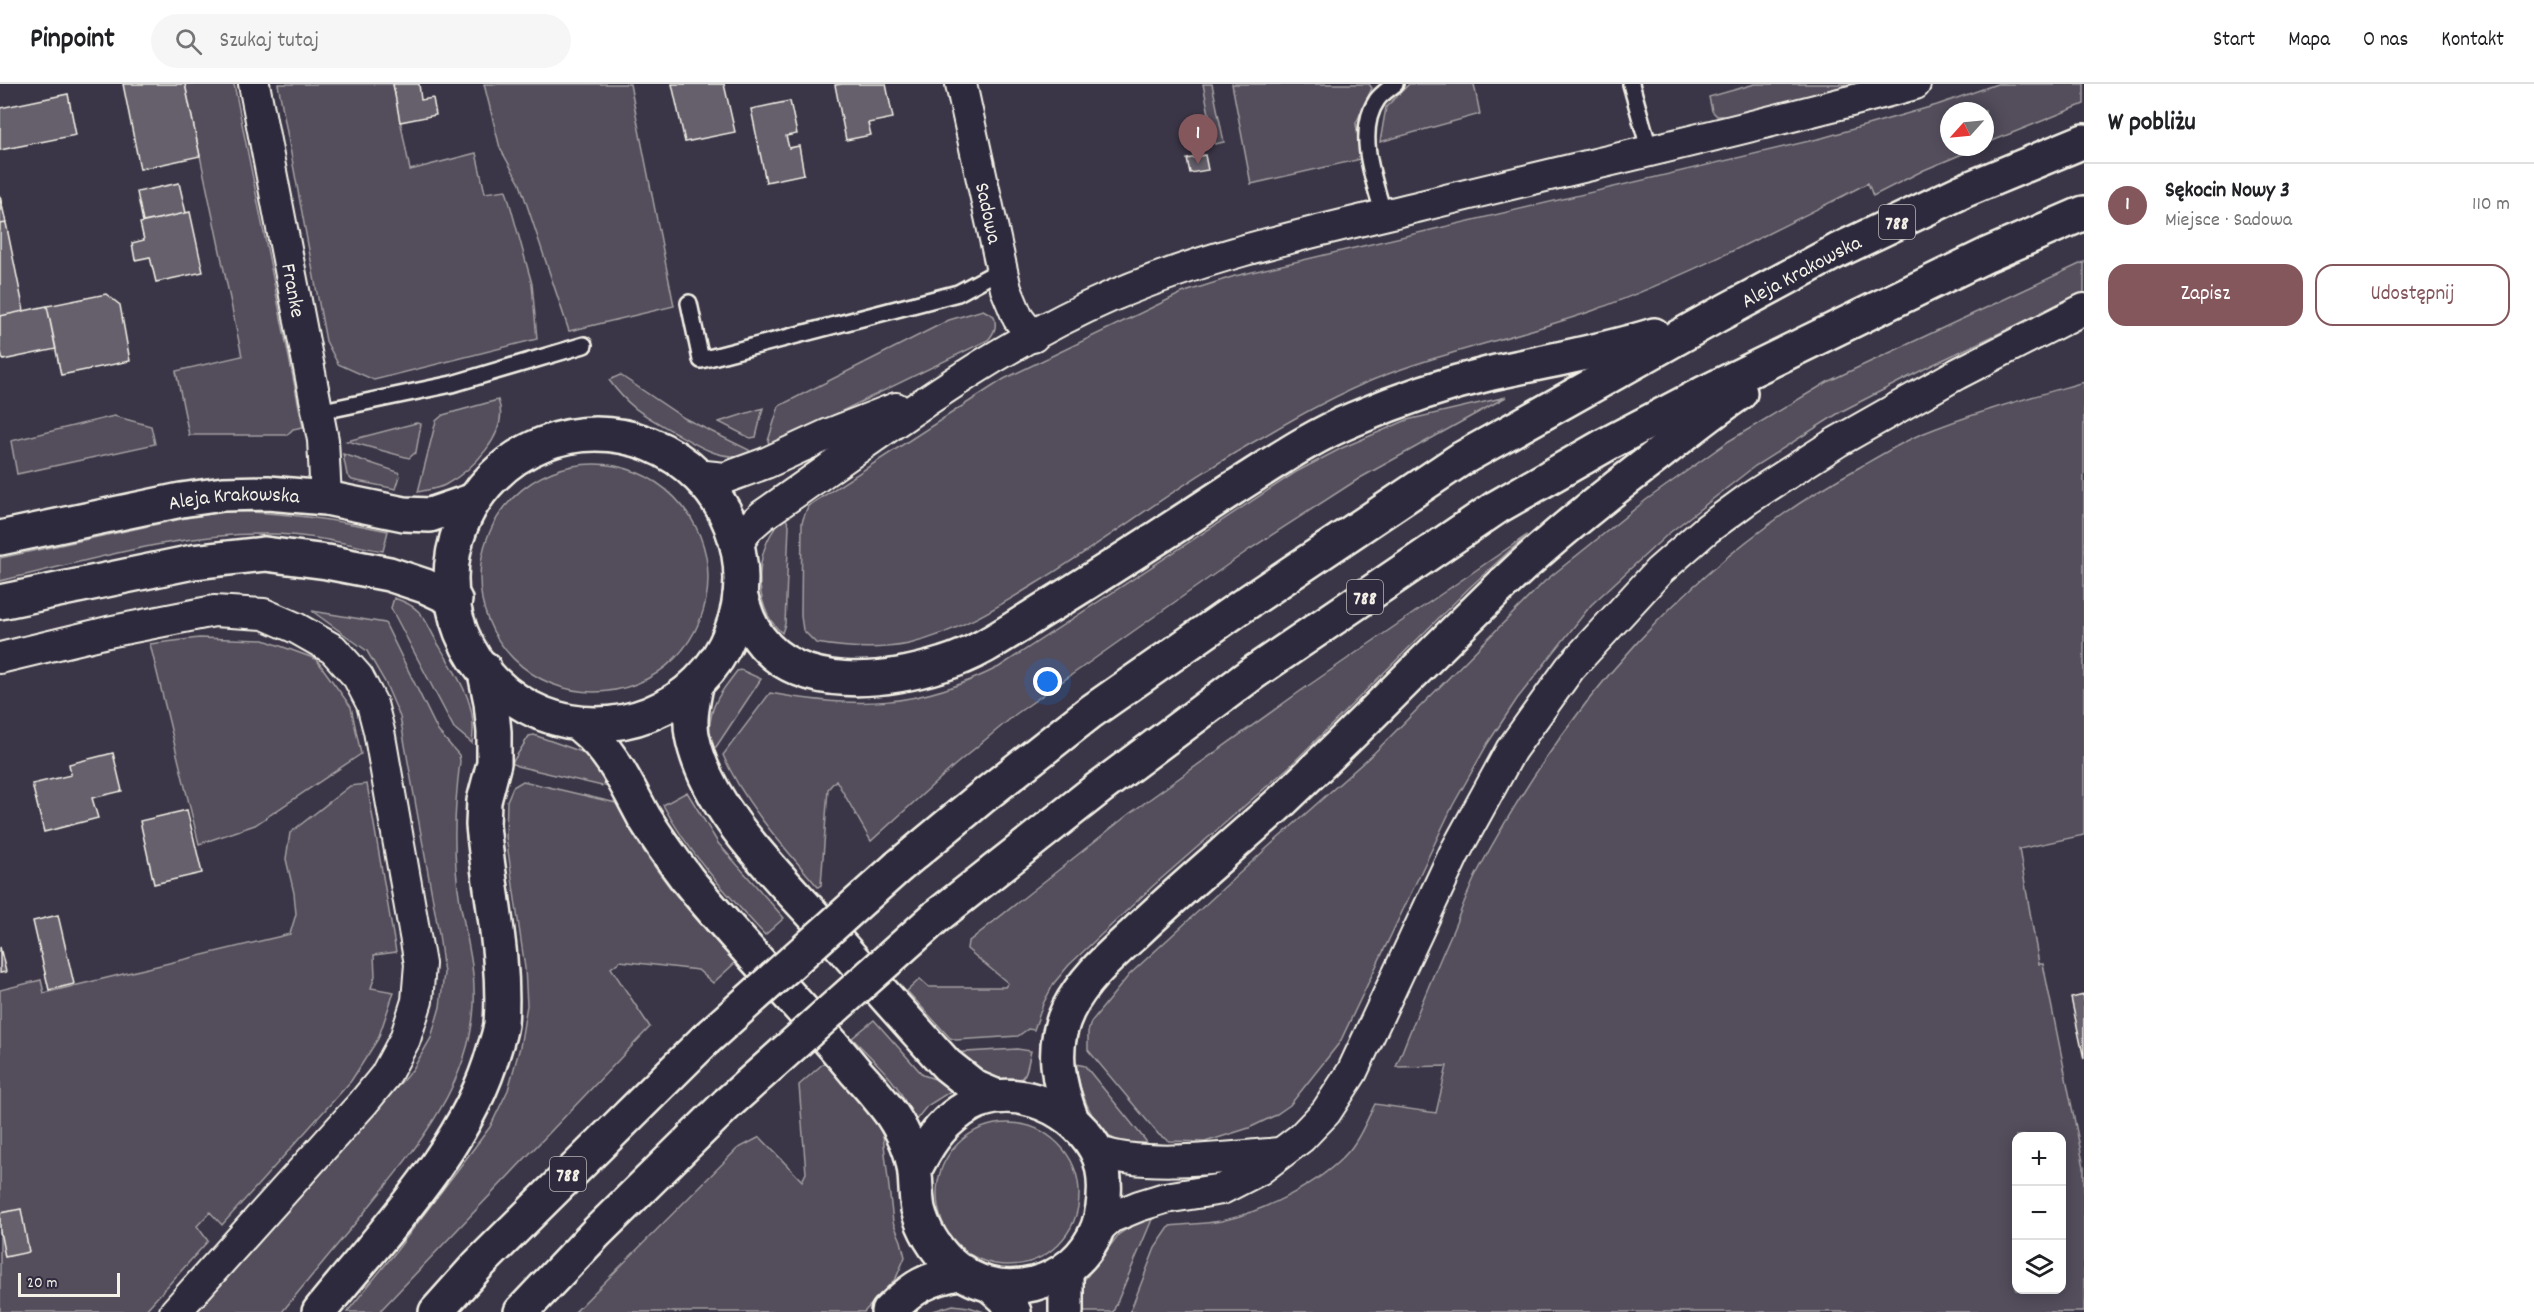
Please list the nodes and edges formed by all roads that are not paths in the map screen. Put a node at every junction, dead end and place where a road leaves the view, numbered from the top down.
1 (254, 84) edge
2 (961, 84) edge
3 (1395, 84) edge
4 (1631, 84) edge
5 (1915, 84) edge
6 (2084, 141) edge
7 (1650, 152) junction
8 (2084, 213) edge
9 (1384, 215) junction
10 (1002, 269) junction
11 (689, 303) dead end
12 (2084, 309) edge
13 (1716, 316) junction
14 (1828, 332) junction
15 (1033, 337) junction
16 (584, 345) dead end
17 (936, 393) junction
18 (318, 412) junction
19 (695, 476) junction
20 (326, 498) junction
21 (468, 502) junction
22 (0, 538) edge
23 (736, 547) junction
24 (740, 595) junction
25 (454, 600) junction
26 (0, 602) edge
27 (0, 658) edge
28 (483, 668) junction
29 (696, 686) junction
30 (582, 727) junction
31 (995, 1096) junction
32 (1072, 1120) junction
33 (1097, 1151) junction
34 (1280, 1153) junction
35 (915, 1169) junction
36 (1098, 1229) junction
37 (1066, 1269) junction
38 (977, 1279) junction
39 (175, 1312) edge
40 (319, 1312) edge
41 (436, 1312) edge
42 (521, 1312) edge
43 (888, 1312) edge
44 (1014, 1312) edge
45 (1066, 1312) edge

1 - 18 street, Franke
2 - 10 street, Sadowa
3 - 9 lane
4 - 7 lane
5 - 7 street
6 - 13 main road, Aleja Krakowska / 788
7 - 9 street
8 - 14 main road, 788
9 - 15 street
10 - 11 lane
10 - 15 street, Sadowa
12 - 34 street
13 - 24 main road
13 - 41 main road, 788, bridge
14 - 32 main road
14 - 42 main road, 788, bridge
15 - 17 street
16 - 18 lane
17 - 19 street
17 - 23 street
18 - 20 street, Franke
19 - 21 main road
19 - 23 main road
20 - 21 main road, Aleja Krakowska
20 - 22 main road, Aleja Krakowska
21 - 25 main road
23 - 24 main road
24 - 29 main road
25 - 26 main road
25 - 28 main road
27 - 39 street
28 - 30 main road
28 - 40 main road
29 - 30 main road
29 - 31 main road
30 - 35 main road
31 - 32 main road
31 - 35 main road
32 - 33 main road
33 - 34 street
33 - 36 main road
34 - 36 street
35 - 38 main road
36 - 37 main road
37 - 38 main road
37 - 45 main road
38 - 43 main road
38 - 44 main road

